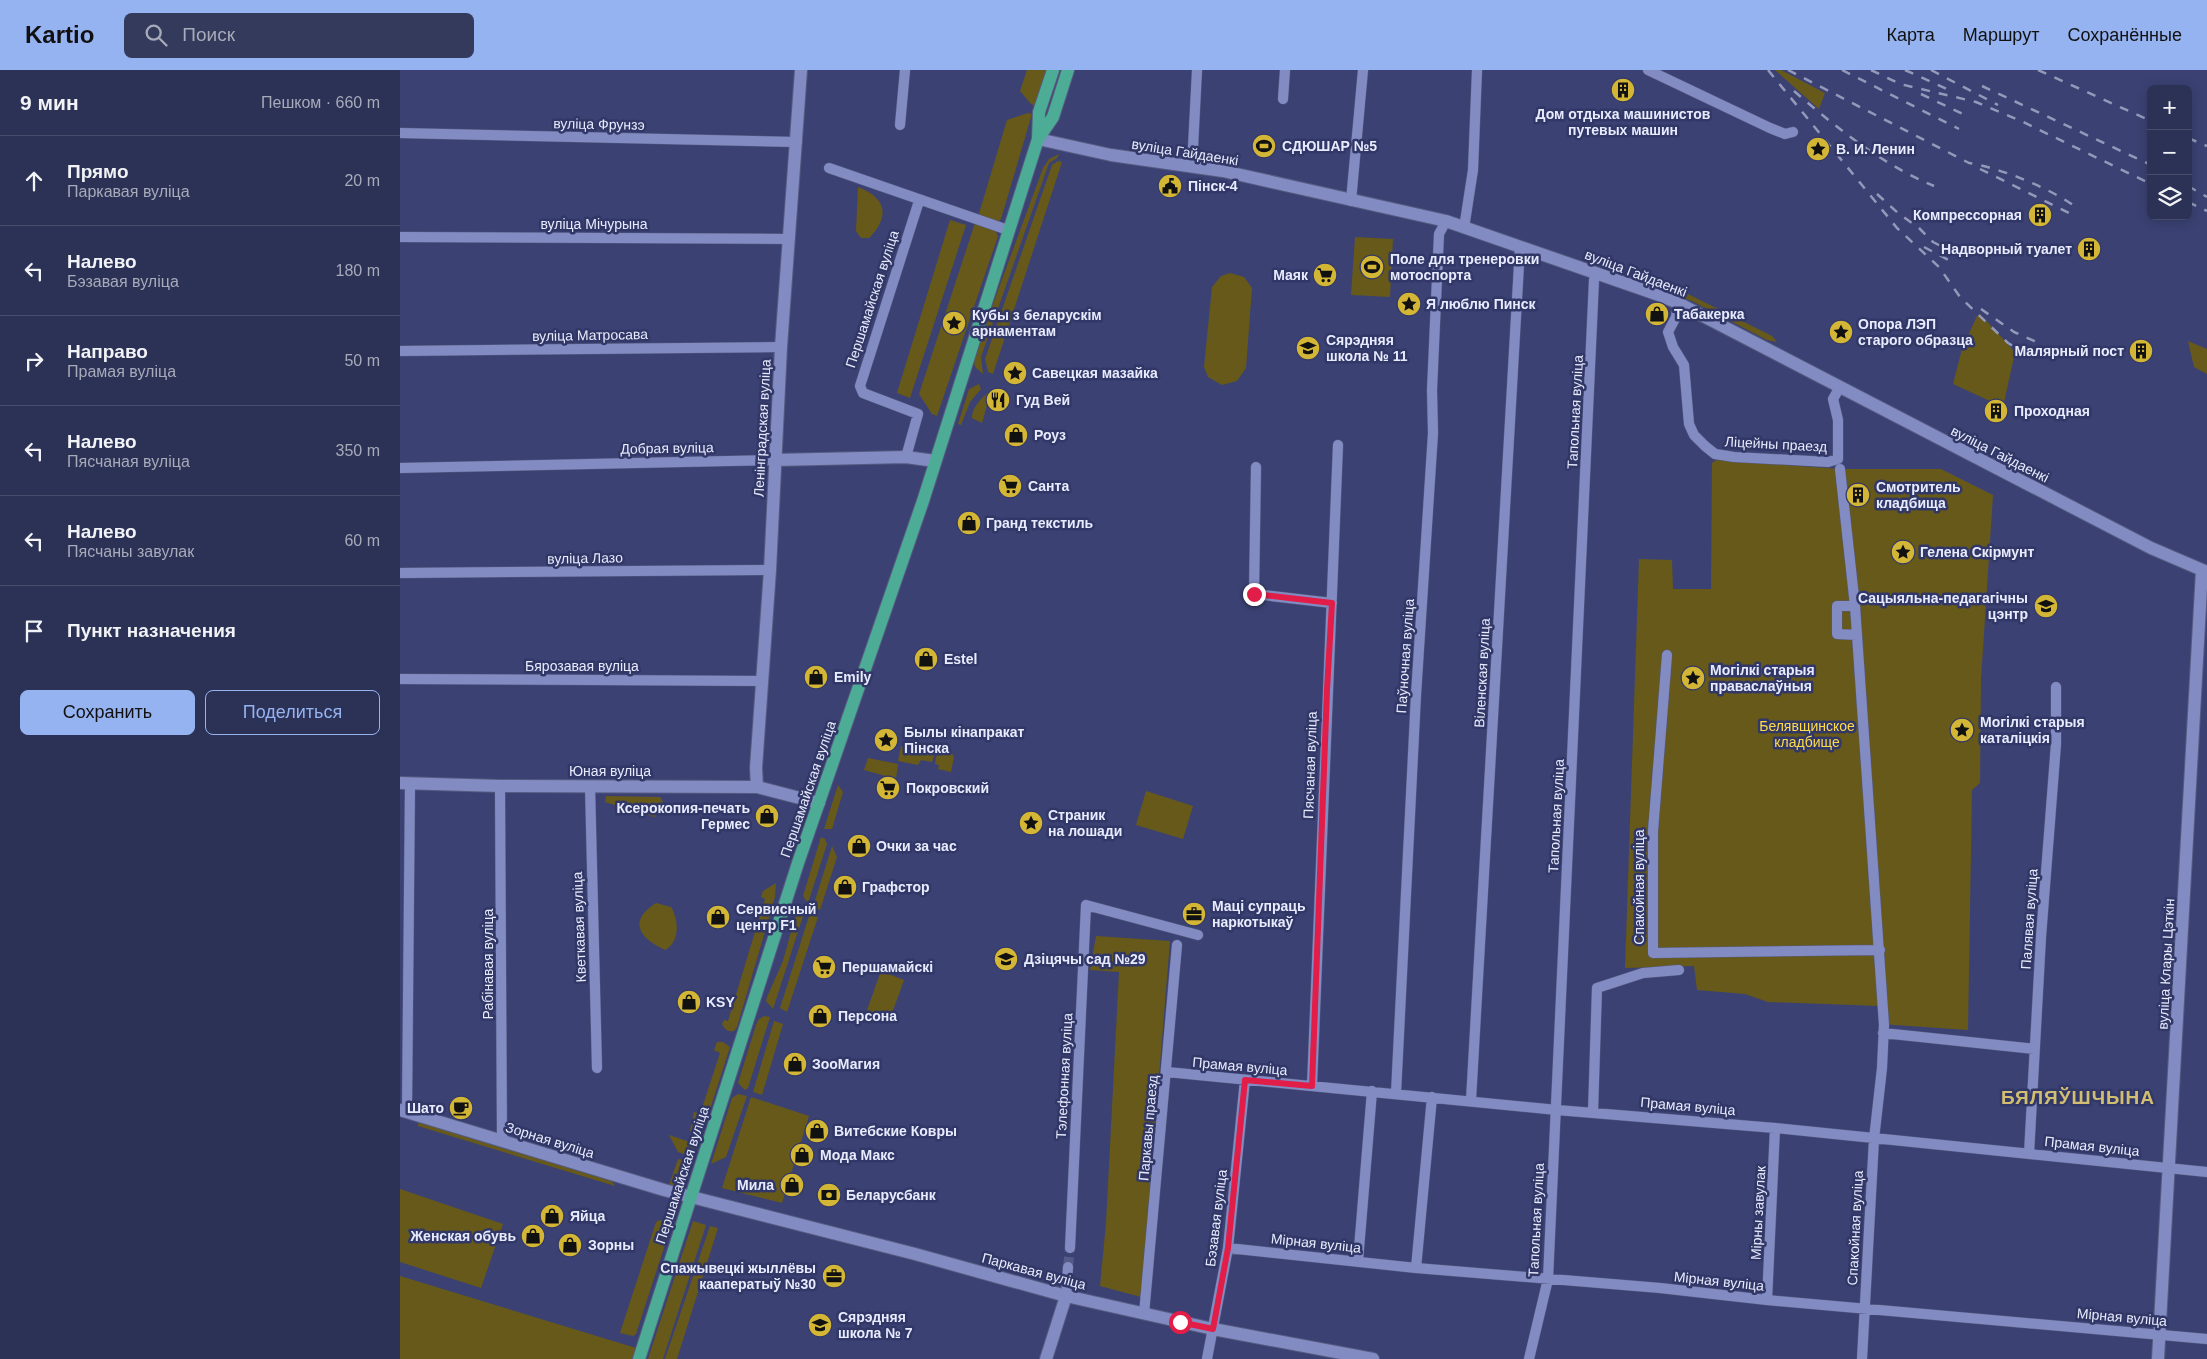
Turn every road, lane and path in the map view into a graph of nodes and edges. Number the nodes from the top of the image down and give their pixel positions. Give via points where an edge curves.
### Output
1 (801, 70) edge
2 (905, 70) edge
3 (1053, 70) edge
4 (1068, 70) edge
5 (1197, 70) edge
6 (1285, 70) edge
7 (1363, 70) edge
8 (1477, 70) edge
9 (1648, 70) edge
10 (1283, 99) dead end
11 (900, 125) dead end
12 (1793, 132) dead end
13 (400, 133) edge
14 (1038, 139) junction
15 (797, 142) junction
16 (1192, 167) junction
17 (829, 168) dead end
18 (920, 201) junction
19 (1351, 201) junction
20 (1446, 222) junction
21 (1464, 228) junction
22 (1008, 230) junction
23 (400, 237) edge
24 (789, 239) junction
25 (1520, 247) junction
26 (1597, 273) junction
27 (1678, 303) junction
28 (781, 347) junction
29 (400, 351) edge
30 (1840, 387) junction
31 (1338, 445) dead end
32 (906, 457) junction
33 (775, 460) junction
34 (935, 461) junction
35 (1256, 467) dead end
36 (400, 468) edge
37 (1840, 469) dead end
38 (770, 570) junction
39 (2205, 571) edge
40 (400, 573) edge
41 (1332, 603) junction
42 (1855, 606) junction
43 (1857, 634) junction
44 (1667, 655) dead end
45 (400, 679) edge
46 (763, 681) junction
47 (2056, 687) dead end
48 (405, 783) edge
49 (500, 786) junction
50 (590, 786) junction
51 (757, 787) junction
52 (819, 803) junction
53 (1198, 935) dead end
54 (1177, 945) dead end
55 (1880, 950) junction
56 (1679, 970) dead end
57 (1884, 1033) junction
58 (2035, 1050) junction
59 (597, 1068) dead end
60 (1167, 1072) junction
61 (1245, 1080) junction
62 (1312, 1086) junction
63 (1372, 1091) junction
64 (1396, 1093) junction
65 (1432, 1097) junction
66 (1471, 1100) junction
67 (1556, 1110) junction
68 (403, 1111) edge
69 (1593, 1112) junction
70 (1775, 1128) junction
71 (1874, 1139) junction
72 (502, 1141) junction
73 (2030, 1154) junction
74 (2170, 1169) junction
75 (2207, 1172) edge
76 (691, 1198) junction
77 (1070, 1248) tunnel mouth
78 (1228, 1248) junction
79 (1358, 1262) junction
80 (1068, 1267) tunnel mouth
81 (1416, 1268) junction
82 (1548, 1279) junction
83 (1066, 1296) junction
84 (1767, 1300) junction
85 (1865, 1307) junction
86 (1144, 1314) junction
87 (1213, 1329) junction
88 (2159, 1334) junction
89 (2207, 1339) edge
90 (639, 1359) edge
91 (1046, 1359) edge
92 (1207, 1359) edge
93 (1373, 1359) edge
94 (1529, 1359) edge
95 (1862, 1359) edge
96 (2158, 1359) edge

1 - 15 street, Ленінградская вуліца
2 - 11 street
3 - 14 main road, Першамайская вуліца via 1039,112
4 - 14 main road, Першамайская вуліца via 1053,117
5 - 16 street
6 - 10 street
7 - 19 street
8 - 21 street via 1473,170
9 - 12 street via 1770,128 1785,134
13 - 15 street, вуліца Фрунзэ
14 - 16 street, вуліца Гайдаенкі via 1111,155
14 - 22 main road, Першамайская вуліца
15 - 24 street, Ленінградская вуліца
16 - 19 street, вуліца Гайдаенкі via 1223,171
17 - 18 street
18 - 22 street
18 - 32 street, Першамайская вуліца via 860,386 863,393 918,414
19 - 20 street, вуліца Гайдаенкі
20 - 21 street, вуліца Гайдаенкі
20 - 64 street, Паўночная вуліца via 1439,234 1433,432
21 - 25 street, вуліца Гайдаенкі
22 - 34 main road, Першамайская вуліца
23 - 24 street, вуліца Мічурына
24 - 28 street, Ленінградская вуліца
25 - 26 street, вуліца Гайдаенкі
25 - 66 street, Віленская вуліца
26 - 27 street, вуліца Гайдаенкі
26 - 67 street, Тапольная вуліца via 1594,280
27 - 30 street, вуліца Гайдаенкі
27 - 30 street, Ліцейны праезд via 1676,317 1668,332 1684,365 1689,424 1694,435 1715,454 1828,462 1838,459 1838,420 1833,399
28 - 29 street, вуліца Матросава
28 - 33 street, Ленінградская вуліца
30 - 39 street, вуліца Гайдаенкі via 2151,548
31 - 41 street, Пясчаная вуліца
32 - 33 street, Добрая вуліца
32 - 34 street, Добрая вуліца
33 - 36 street, Добрая вуліца
33 - 38 street, Ленінградская вуліца
34 - 52 main road, Першамайская вуліца
35 - 41 street via 1254,594
37 - 42 street, Спакойная вуліца
38 - 40 street, вуліца Лазо
38 - 46 street, Ленінградская вуліца
39 - 74 street, вуліца Клары Цэткін
41 - 62 street, Пясчаная вуліца
42 - 43 street, Спакойная вуліца
42 - 43 street via 1837,606 1837,634
43 - 55 street, Спакойная вуліца
44 - 55 street, Спакойная вуліца via 1653,831 1653,953
45 - 46 street, Бярозавая вуліца
46 - 51 street, Ленінградская вуліца
47 - 58 street, Палявая вуліца via 2056,744
48 - 49 street, Юная вуліца
48 - 68 street
49 - 50 street, Юная вуліца
49 - 72 street, Рабінавая вуліца
50 - 51 street, Юная вуліца
50 - 59 street, Кветкавая вуліца
51 - 52 street, Юная вуліца
52 - 76 main road, Першамайская вуліца
53 - 77 street, Тэлефонная вуліца via 1086,905
54 - 60 street, Паркавы праезд
55 - 57 street, Спакойная вуліца
56 - 69 street via 1643,973 1597,988
57 - 58 street
57 - 71 street, Спакойная вуліца
58 - 73 street, Палявая вуліца
60 - 61 street, Прамая вуліца
60 - 86 street, Паркавы праезд
61 - 62 street, Прамая вуліца
61 - 78 street, Бэзавая вуліца
62 - 63 street, Прамая вуліца
63 - 64 street, Прамая вуліца
63 - 79 street
64 - 65 street, Прамая вуліца
65 - 66 street, Прамая вуліца
65 - 81 street
66 - 67 street, Прамая вуліца
67 - 69 street, Прамая вуліца
67 - 82 street, Тапольная вуліца
68 - 72 street, Зорная вуліца
69 - 70 street, Прамая вуліца
70 - 71 street, Прамая вуліца
70 - 84 street, Мірны завулак
71 - 73 street, Прамая вуліца
71 - 85 street, Спакойная вуліца
72 - 76 street, Зорная вуліца
73 - 74 street, Прамая вуліца
74 - 75 street, Прамая вуліца
74 - 88 street, вуліца Клары Цэткін
76 - 83 street, Паркавая вуліца
76 - 90 main road, Першамайская вуліца
78 - 79 street, Мірная вуліца
78 - 87 street, Бэзавая вуліца
79 - 81 street, Мірная вуліца
80 - 83 street
81 - 82 street, Мірная вуліца
82 - 84 street, Мірная вуліца
82 - 94 street, Тапольная вуліца
83 - 86 street, Паркавая вуліца
83 - 91 street
84 - 85 street, Мірная вуліца
85 - 88 street, Мірная вуліца
85 - 95 street, Спакойная вуліца
86 - 87 street, Паркавая вуліца
87 - 92 street, Бэзавая вуліца
87 - 93 street, Паркавая вуліца
88 - 89 street, Мірная вуліца
88 - 96 street, вуліца Клары Цэткін

